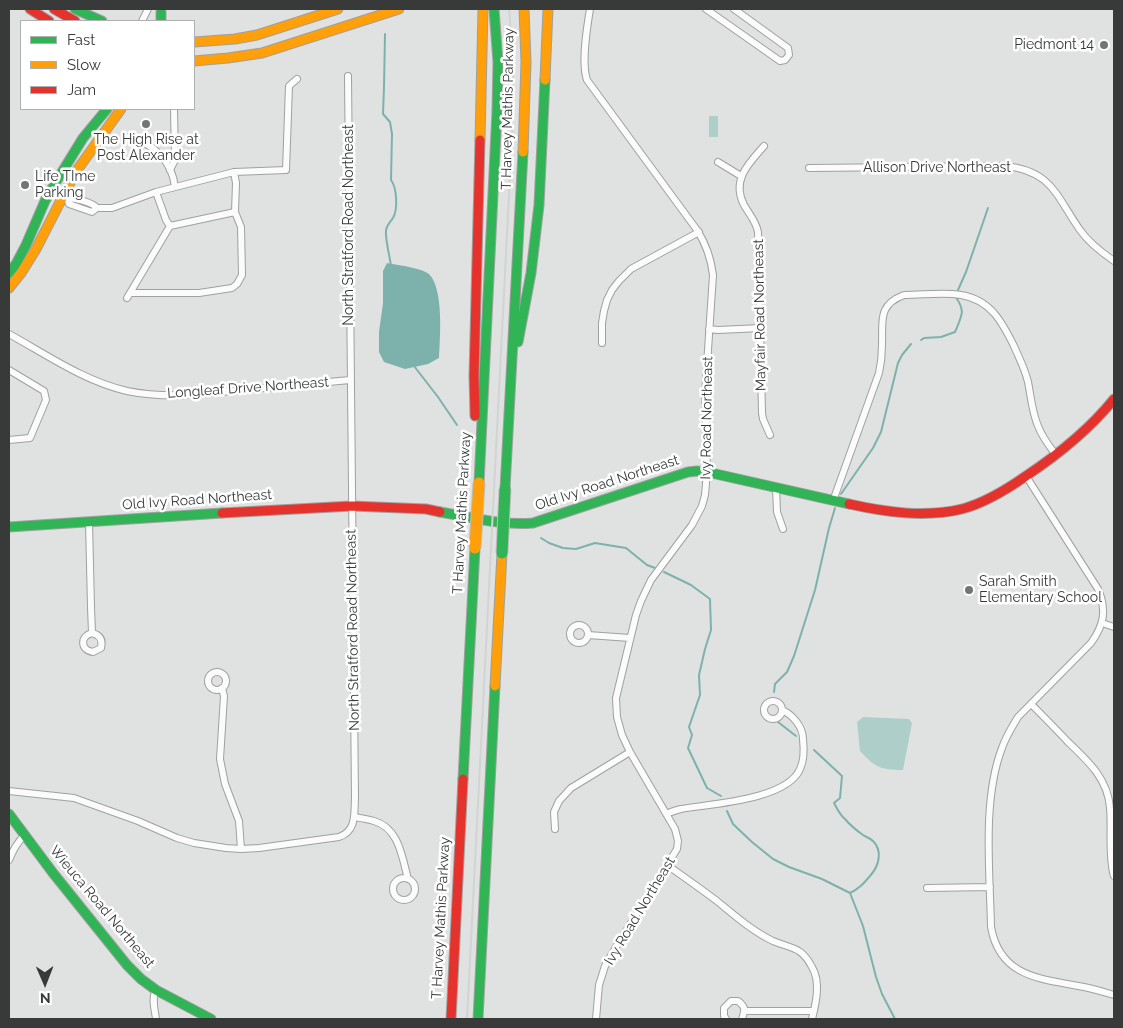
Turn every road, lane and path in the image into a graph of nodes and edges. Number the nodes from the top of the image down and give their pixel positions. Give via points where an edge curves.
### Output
1 (30, 9) edge
2 (54, 9) edge
3 (75, 9) edge
4 (338, 9) edge
5 (399, 9) edge
6 (483, 9) edge
7 (524, 9) edge
8 (590, 9) edge
9 (706, 9) edge
10 (734, 9) edge
11 (547, 13) edge
12 (48, 20) edge
13 (73, 20) edge
14 (100, 20) edge
15 (195, 42) edge
16 (195, 61) edge
17 (348, 76) dead end
18 (297, 79) dead end
19 (106, 110) edge
20 (120, 110) edge
21 (174, 110) edge
22 (129, 136) dead end
23 (764, 146) dead end
24 (718, 162) dead end
25 (809, 168) dead end
26 (170, 170) junction
27 (234, 172) junction
28 (741, 176) junction
29 (175, 187) junction
30 (51, 190) junction
31 (156, 192) junction
32 (65, 198) junction
33 (235, 212) junction
34 (170, 226) junction
35 (698, 232) junction
36 (1114, 261) edge
37 (9, 273) edge
38 (9, 288) edge
39 (761, 328) junction
40 (708, 329) junction
41 (9, 334) edge
42 (602, 343) dead end
43 (512, 368) junction
44 (9, 370) edge
45 (350, 380) junction
46 (1114, 399) edge
47 (770, 435) dead end
48 (9, 440) edge
49 (1056, 455) junction
50 (707, 472) junction
51 (1026, 476) junction
52 (478, 482) junction
53 (776, 488) junction
54 (833, 501) junction
55 (352, 506) junction
56 (89, 522) junction
57 (9, 527) edge
58 (783, 529) dead end
59 (1102, 623) junction
60 (1114, 627) edge
61 (92, 633) dead end
62 (588, 635) dead end
63 (630, 638) junction
64 (222, 688) dead end
65 (1031, 704) junction
66 (782, 710) dead end
67 (630, 752) junction
68 (9, 791) edge
69 (9, 814) edge
70 (666, 814) junction
71 (354, 817) junction
72 (555, 829) dead end
73 (25, 835) junction
74 (241, 849) junction
75 (9, 860) edge
76 (667, 865) junction
77 (1114, 876) edge
78 (408, 879) dead end
79 (990, 887) junction
80 (927, 888) dead end
81 (156, 990) junction
82 (1114, 995) edge
83 (745, 1011) junction
84 (814, 1011) junction
85 (156, 1019) edge
86 (211, 1019) edge
87 (451, 1019) edge
88 (478, 1019) edge
89 (596, 1019) edge
90 (726, 1019) edge
91 (742, 1019) edge
92 (812, 1019) edge

1 - 12 main road
2 - 13 main road
3 - 14 main road
4 - 15 main road via 257,35
5 - 16 main road via 262,53
6 - 52 main road via 474,376
6 - 52 main road, T Harvey Mathis Parkway via 498,62
7 - 43 main road, T Harvey Mathis Parkway via 526,96
8 - 35 street, Ivy Road Northeast via 584,62 587,80
9 - 10 street via 780,62 785,60 789,55 788,48
11 - 43 main road via 540,205 527,301
17 - 45 street, North Stratford Road Northeast
18 - 27 street via 289,86 286,170
19 - 30 main road
20 - 32 main road via 75,172
21 - 26 street via 175,160
22 - 26 street via 149,144 166,161
23 - 28 street
24 - 28 street
25 - 36 street, Allison Drive Northeast via 1004,166 1025,169 1052,187 1087,239
26 - 29 street
27 - 29 street
27 - 33 street
28 - 39 street, Mayfair Road Northeast via 741,198 755,220 758,232
29 - 31 street
30 - 32 street
30 - 37 main road via 26,245
31 - 32 street via 92,212 69,204
31 - 34 street
32 - 38 main road via 36,250
33 - 34 street
33 - 34 street via 241,227 242,275 238,284 232,288 198,293 129,296
35 - 40 street, Ivy Road Northeast via 710,257 713,275
35 - 42 street via 631,269 618,281 606,306
39 - 40 street
39 - 47 street, Mayfair Road Northeast via 762,413
40 - 50 street, Ivy Road Northeast via 704,396
41 - 45 street, Longleaf Drive Northeast via 84,376 142,393 189,396
43 - 88 main road, T Harvey Mathis Parkway, bridge
44 - 48 street via 44,391 46,400 30,438
45 - 55 street, North Stratford Road Northeast
46 - 49 main road, Old Ivy Road Northeast via 1093,424
49 - 51 main road, Old Ivy Road Northeast
49 - 54 street via 1045,440 1032,410 1023,365 995,313 962,295 904,295 891,302 883,314 879,373
50 - 53 main road, Old Ivy Road Northeast
50 - 55 main road, Old Ivy Road Northeast via 688,472 533,523 499,522 426,509
50 - 63 street, Ivy Road Northeast via 705,495 697,516 651,580
51 - 54 main road, Old Ivy Road Northeast via 981,502 942,512 889,511
51 - 59 street via 1098,589 1103,605
52 - 87 main road, T Harvey Mathis Parkway, bridge
53 - 54 main road, Old Ivy Road Northeast
53 - 58 street via 777,512
55 - 56 main road, Old Ivy Road Northeast
55 - 71 street, North Stratford Road Northeast
56 - 57 main road, Old Ivy Road Northeast
56 - 61 street
59 - 60 street
59 - 65 street via 1091,643
62 - 63 street
63 - 67 street, Ivy Road Northeast via 616,706 619,725
64 - 74 street via 221,768 239,821
65 - 77 street via 1092,765 1102,780 1110,806
65 - 79 street via 1009,731 996,768 989,818
66 - 70 street via 800,726 804,750 801,769 786,785 773,792
67 - 70 street, Ivy Road Northeast
67 - 72 street via 572,788 554,812
68 - 74 street via 74,798 177,838
69 - 73 main road, Wieuca Road Northeast
70 - 76 street, Ivy Road Northeast via 678,841
71 - 74 street via 352,828 339,837
71 - 78 street via 376,821 388,829 398,843
73 - 75 street
73 - 81 main road, Wieuca Road Northeast via 127,965
76 - 84 street via 755,931 803,953 816,977
76 - 89 street, Ivy Road Northeast via 606,966 599,985
79 - 80 street
79 - 82 street via 992,936 1008,963 1028,975
81 - 85 street
81 - 86 main road, Wieuca Road Northeast
83 - 84 street
83 - 90 street via 744,1005 731,1001 724,1008
83 - 91 street
84 - 92 street

